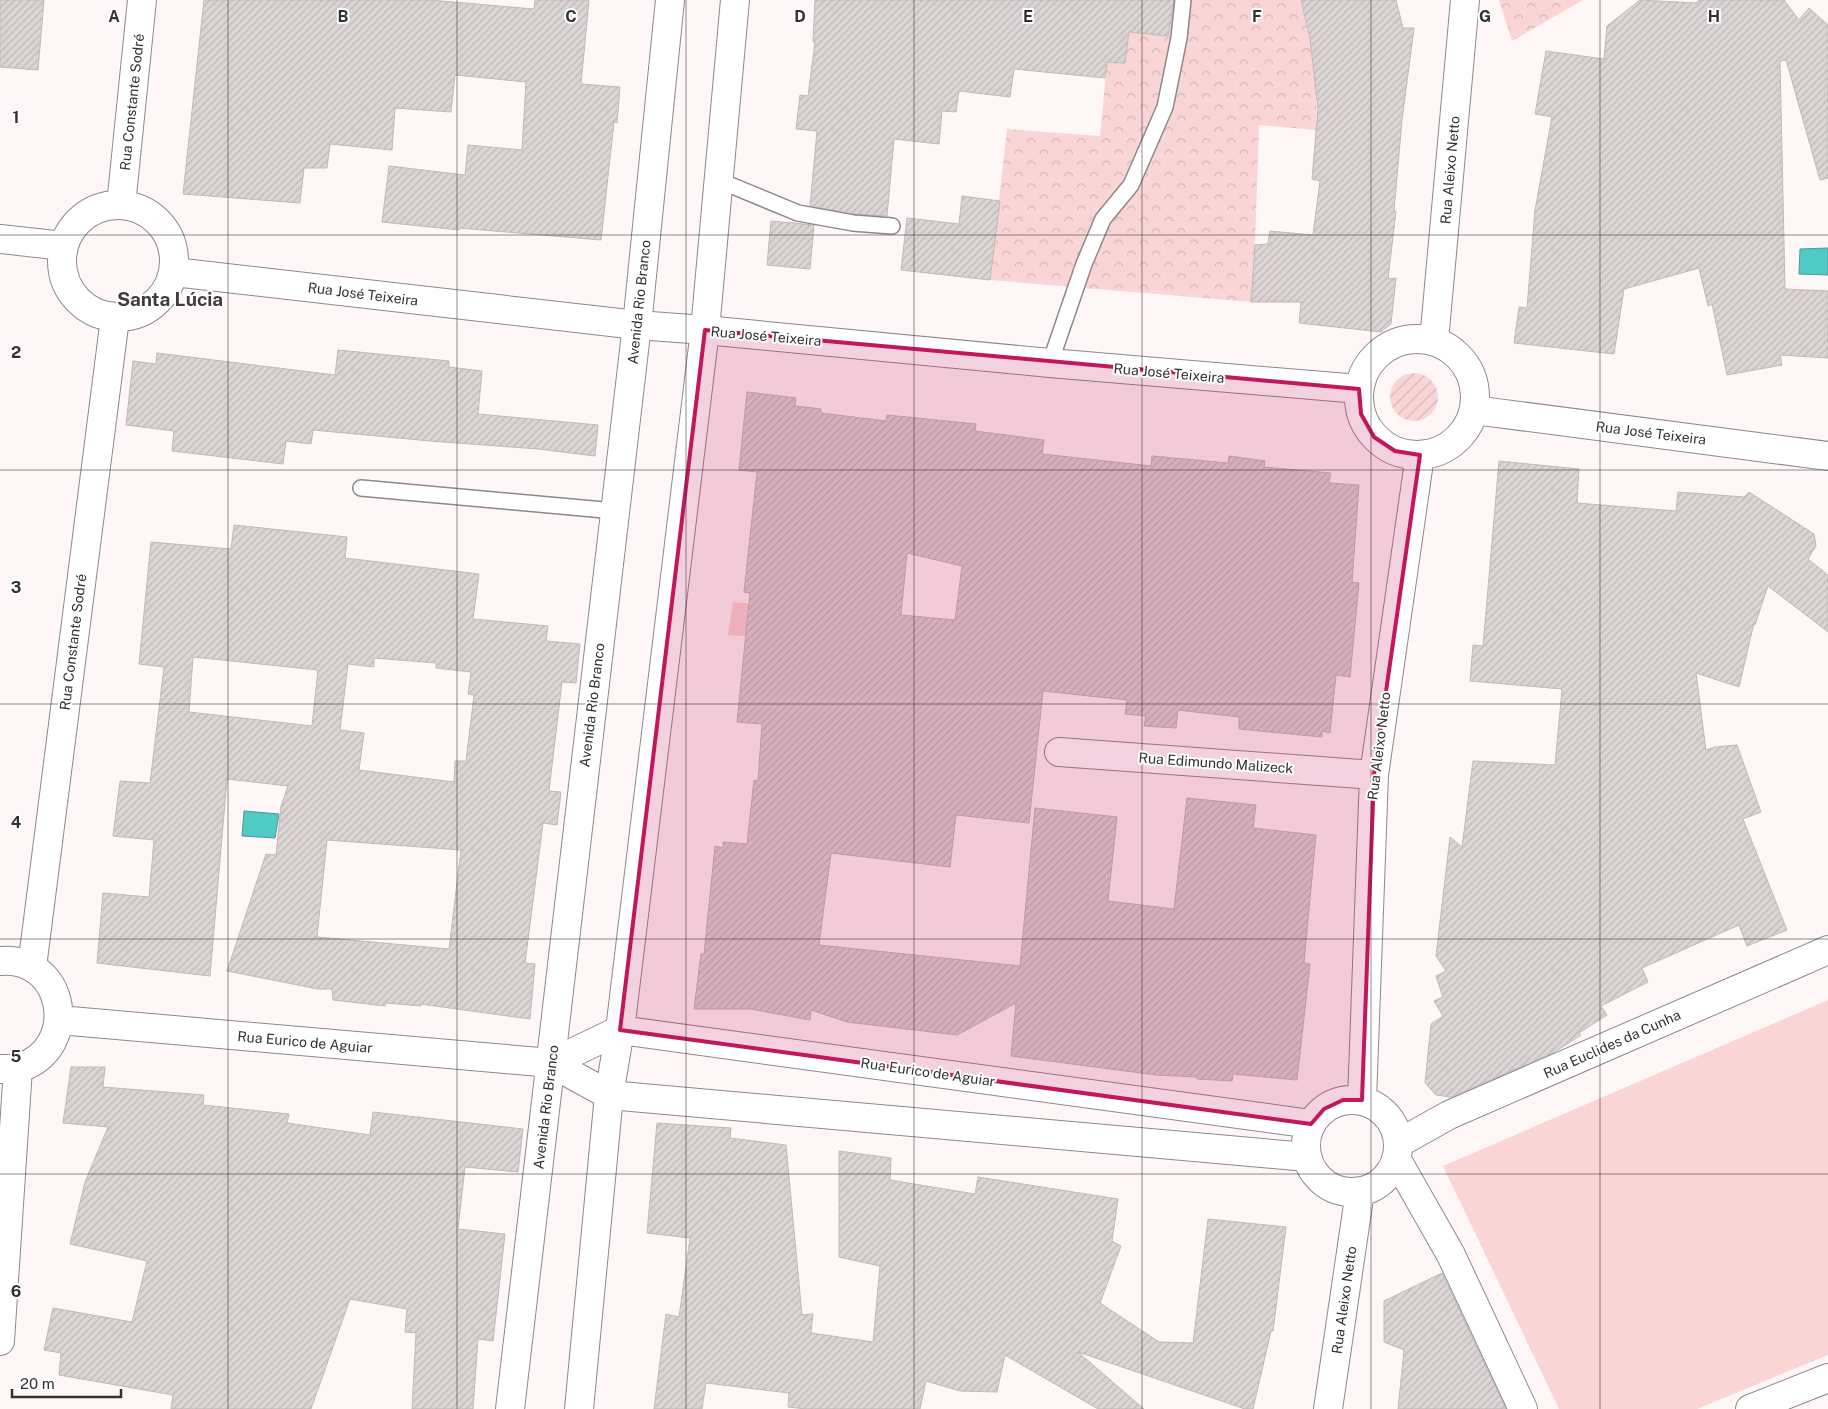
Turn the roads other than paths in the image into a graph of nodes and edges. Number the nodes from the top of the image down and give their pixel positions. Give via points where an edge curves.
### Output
1 (142, 0) edge
2 (670, 0) edge
3 (735, 0) edge
4 (1184, 0) edge
5 (1465, 0) edge
6 (718, 180) junction
7 (121, 205) junction
8 (892, 226) dead end
9 (0, 239) edge
10 (64, 246) junction
11 (174, 272) junction
12 (115, 318) junction
13 (637, 325) junction
14 (704, 330) junction
15 (1434, 341) junction
16 (1050, 363) junction
17 (1359, 389) junction
18 (1474, 410) junction
19 (1420, 455) junction
20 (1828, 456) edge
21 (361, 488) dead end
22 (615, 511) junction
23 (1059, 752) dead end
24 (1374, 774) junction
25 (1828, 950) edge
26 (0, 961) edge
27 (32, 967) junction
28 (59, 1020) junction
29 (620, 1030) junction
30 (551, 1063) junction
31 (9, 1069) edge
32 (609, 1095) junction
33 (1362, 1100) junction
34 (1311, 1124) junction
35 (1398, 1152) junction
36 (1307, 1157) junction
37 (1360, 1191) junction
38 (0, 1341) edge
39 (1828, 1378) edge
40 (510, 1409) edge
41 (579, 1409) edge
42 (1328, 1409) edge
43 (1523, 1409) edge
44 (1750, 1409) edge

1 - 7 street, Rua Constante Sodré
2 - 13 street, Avenida Rio Branco
3 - 6 street
4 - 16 lane via 1165,107 1131,185 1103,219
5 - 15 street, Rua Aleixo Netto
6 - 8 lane via 798,213
6 - 14 street
7 - 10 street via 97,209 76,224
7 - 11 street via 144,211 163,226 174,248
9 - 10 street
10 - 12 street via 62,271 72,294 90,311
11 - 12 street via 166,291 153,306 135,315
11 - 13 street, Rua José Teixeira
12 - 27 street, Rua Constante Sodré
13 - 14 street, Rua José Teixeira
13 - 22 street, Avenida Rio Branco
14 - 16 street, Rua José Teixeira
14 - 29 street
15 - 17 street via 1401,341 1372,359
15 - 18 street via 1453,351 1468,367 1475,388
16 - 17 street, Rua José Teixeira
17 - 19 street via 1361,414 1374,437 1395,451
18 - 19 street via 1467,427 1455,441 1438,451
18 - 20 street, Rua José Teixeira
19 - 24 street, Rua Aleixo Netto
21 - 22 lane
22 - 30 street, Avenida Rio Branco
23 - 24 street, Rua Edimundo Malizeck
24 - 33 street, Rua Aleixo Netto
25 - 35 street, Rua Euclides da Cunha via 1449,1116
26 - 27 street via 10,960
27 - 28 street via 54,990
28 - 30 street, Rua Eurico de Aguiar
28 - 31 street via 55,1037 46,1051 33,1062
29 - 30 street
29 - 32 street
29 - 34 street, Rua Eurico de Aguiar
30 - 32 street, Rua Eurico de Aguiar
30 - 40 street, Avenida Rio Branco
31 - 38 street
32 - 36 street, Rua Eurico de Aguiar
32 - 41 street
33 - 34 street via 1343,1100 1324,1108
33 - 35 street via 1388,1115 1396,1128
34 - 36 street via 1306,1140
35 - 37 street via 1389,1175 1376,1186
35 - 43 street via 1451,1255
36 - 37 street via 1314,1172 1326,1185 1342,1191
37 - 42 street, Rua Aleixo Netto
39 - 44 street

